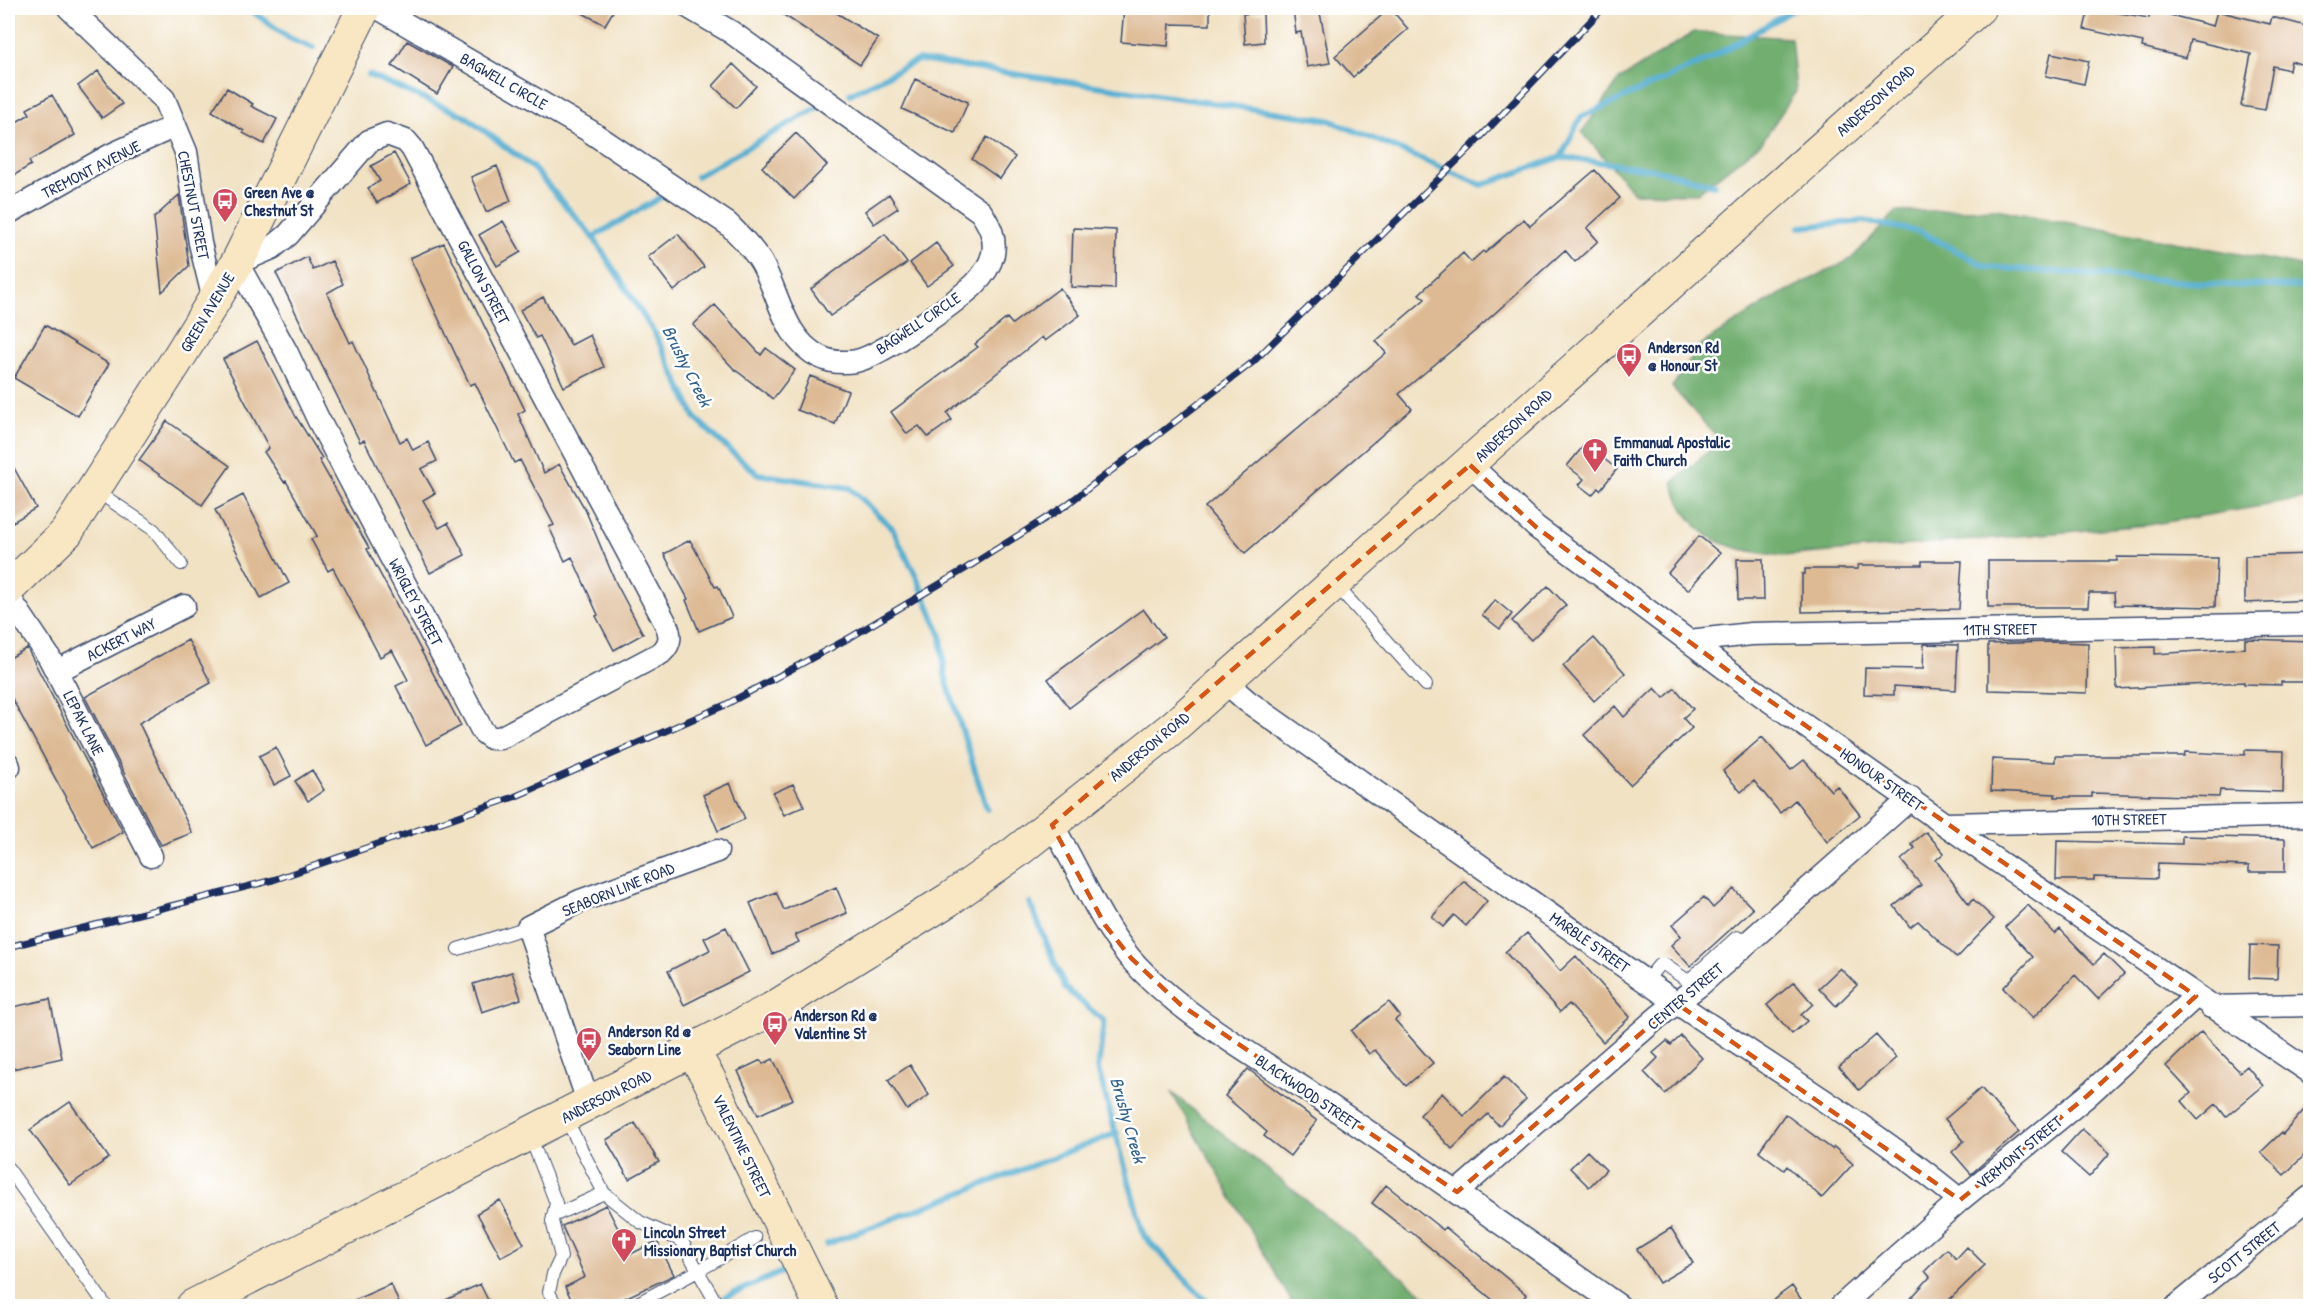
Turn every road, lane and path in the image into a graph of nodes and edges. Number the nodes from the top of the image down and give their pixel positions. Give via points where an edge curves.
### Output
1 (69, 8) edge
2 (364, 8) edge
3 (378, 8) edge
4 (690, 8) edge
5 (1979, 8) edge
6 (175, 126) junction
7 (8, 213) edge
8 (237, 262) junction
9 (214, 300) junction
10 (1470, 465) junction
11 (94, 489) junction
12 (182, 564) dead end
13 (1334, 584) junction
14 (8, 589) edge
15 (8, 596) edge
16 (184, 606) dead end
17 (665, 622) joint
18 (2310, 624) edge
19 (1689, 641) junction
20 (57, 671) junction
21 (1223, 681) junction
22 (1426, 685) dead end
23 (1911, 798) junction
24 (2310, 815) edge
25 (1948, 824) junction
26 (1052, 825) junction
27 (717, 851) dead end
28 (151, 856) dead end
29 (528, 927) junction
30 (458, 949) dead end
31 (1646, 981) junction
32 (1692, 984) junction
33 (2204, 1001) junction
34 (1676, 1003) junction
35 (2310, 1005) edge
36 (693, 1052) junction
37 (2310, 1072) edge
38 (577, 1111) junction
39 (529, 1135) junction
40 (8, 1168) edge
41 (1457, 1191) junction
42 (604, 1193) junction
43 (2310, 1197) edge
44 (1960, 1200) junction
45 (553, 1216) junction
46 (755, 1238) dead end
47 (698, 1271) junction
48 (106, 1306) edge
49 (193, 1306) edge
50 (556, 1306) edge
51 (632, 1306) edge
52 (718, 1306) edge
53 (821, 1306) edge
54 (1619, 1306) edge
55 (1841, 1306) edge
56 (2177, 1306) edge

1 - 6 street, CHESTNUT STREET via 157,90
2 - 8 main road, GREEN AVENUE
3 - 4 street, BAGWELL CIRCLE via 588,130 728,224 761,263 795,334 819,356 835,362 855,361 883,350 973,285 986,271 993,255 991,228 981,212 731,32
5 - 10 main road, ANDERSON ROAD
6 - 7 street, TREMONT AVENUE via 111,155
6 - 9 street, CHESTNUT STREET via 186,152 200,243
8 - 9 main road, GREEN AVENUE
8 - 17 street, WRIGLEY STREET via 483,732 500,738 661,653 671,638
8 - 17 street, GALLON STREET via 272,248 288,236 369,141 387,134 406,141
9 - 11 main road, GREEN AVENUE
10 - 13 main road, ANDERSON ROAD
10 - 19 street, HONOUR STREET via 1536,527
11 - 12 lane via 154,530
11 - 14 main road, GREEN AVENUE via 66,533
13 - 21 main road, ANDERSON ROAD
13 - 22 lane
15 - 20 street, LEPAK LANE
16 - 20 street, ACKERT WAY
18 - 19 street, 11TH STREET via 1751,634
19 - 23 street, HONOUR STREET
20 - 28 street, LEPAK LANE
21 - 26 main road, ANDERSON ROAD via 1172,728
21 - 31 street, MARBLE STREET
23 - 25 street, HONOUR STREET
23 - 32 street, CENTER STREET via 1782,912
24 - 25 street, 10TH STREET
25 - 33 street, HONOUR STREET
26 - 36 main road, ANDERSON ROAD via 948,900 818,982
26 - 41 street, BLACKWOOD STREET via 1105,925 1157,986
27 - 29 street, SEABORN LINE ROAD via 580,901
29 - 30 lane
29 - 38 street
31 - 32 lane via 1659,964
31 - 34 street, MARBLE STREET
32 - 34 street, CENTER STREET
33 - 35 street
33 - 37 street, HONOUR STREET
33 - 44 street, VERMONT STREET
34 - 41 street, CENTER STREET
34 - 44 street, MARBLE STREET via 1875,1137
36 - 38 main road, ANDERSON ROAD
36 - 53 main road, VALENTINE STREET
38 - 39 main road, ANDERSON ROAD
38 - 42 lane
39 - 45 lane via 556,1203
39 - 49 main road, ANDERSON ROAD
40 - 48 lane
41 - 54 street, BLACKWOOD STREET
42 - 45 lane
42 - 47 lane via 640,1222 682,1241
43 - 56 street, SCOTT STREET
44 - 55 street, VERMONT STREET
45 - 50 lane via 561,1257 549,1292
46 - 47 lane
47 - 51 lane
47 - 52 lane

